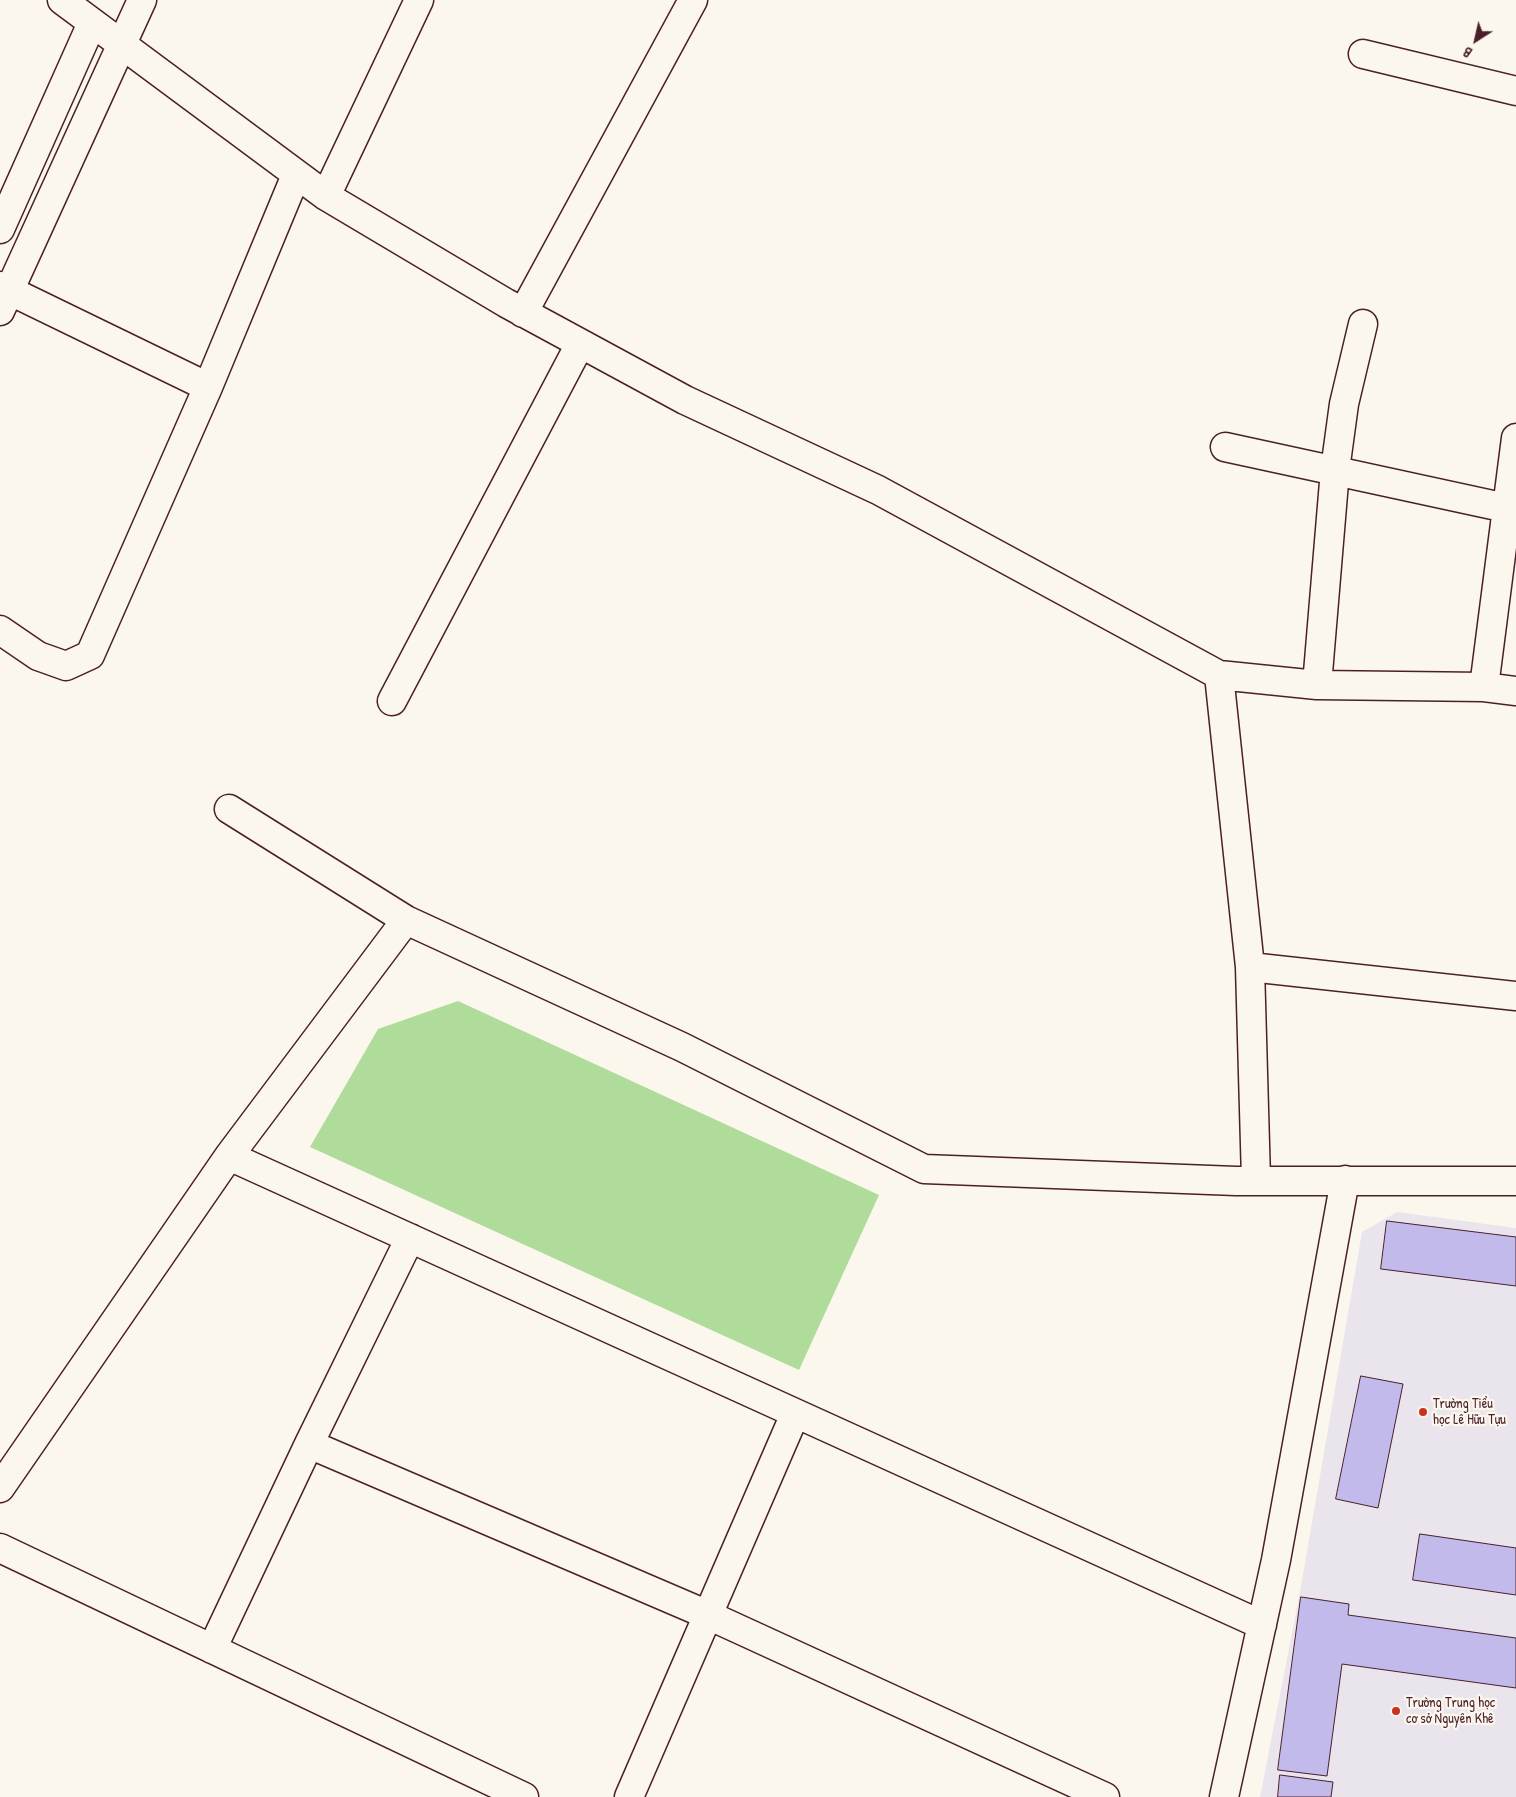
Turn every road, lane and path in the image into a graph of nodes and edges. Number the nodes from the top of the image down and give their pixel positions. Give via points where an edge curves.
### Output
1 (62, 0) edge
2 (142, 0) edge
3 (419, 0) edge
4 (693, 0) edge
5 (92, 23) junction
6 (122, 45) junction
7 (1362, 54) dead end
8 (1516, 91) edge
9 (296, 175) junction
10 (326, 196) junction
11 (0, 229) edge
12 (3, 296) edge
13 (522, 313) junction
14 (1363, 324) dead end
15 (580, 344) junction
16 (208, 387) junction
17 (1516, 438) edge
18 (1225, 446) dead end
19 (1335, 470) junction
20 (1511, 509) edge
21 (0, 630) edge
22 (1218, 675) junction
23 (1317, 685) junction
24 (1484, 688) junction
25 (1516, 691) edge
26 (392, 701) dead end
27 (229, 809) dead end
28 (406, 920) junction
29 (1250, 967) junction
30 (1516, 996) edge
31 (229, 1156) junction
32 (1256, 1180) junction
33 (1345, 1180) junction
34 (1516, 1181) edge
35 (410, 1238) junction
36 (796, 1414) junction
37 (309, 1444) junction
38 (0, 1488) edge
39 (0, 1548) edge
40 (708, 1615) junction
41 (1262, 1625) junction
42 (212, 1649) junction
43 (524, 1797) edge
44 (629, 1797) edge
45 (1104, 1797) edge
46 (1224, 1797) edge

1 - 5 street
2 - 6 street
3 - 10 street
4 - 13 street
5 - 6 street
5 - 11 street
6 - 9 street
6 - 12 street
7 - 8 street
9 - 10 street
9 - 16 street
10 - 13 street
12 - 16 street
13 - 15 street
14 - 19 street via 1344,404
15 - 22 street via 685,400 878,490
15 - 26 street
16 - 21 street via 90,655 66,666 38,656
17 - 20 street
18 - 19 street
19 - 20 street
19 - 23 street
20 - 24 street
22 - 23 street
22 - 29 street
23 - 24 street
24 - 25 street
27 - 28 street
28 - 31 street
28 - 32 street via 682,1048 924,1169
29 - 30 street
29 - 32 street
31 - 35 street
31 - 38 street
32 - 33 street
33 - 34 street
33 - 41 street
35 - 36 street
35 - 37 street
36 - 40 street
36 - 41 street
37 - 40 street
37 - 42 street
39 - 42 street
40 - 44 street
40 - 45 street
41 - 46 street
42 - 43 street

